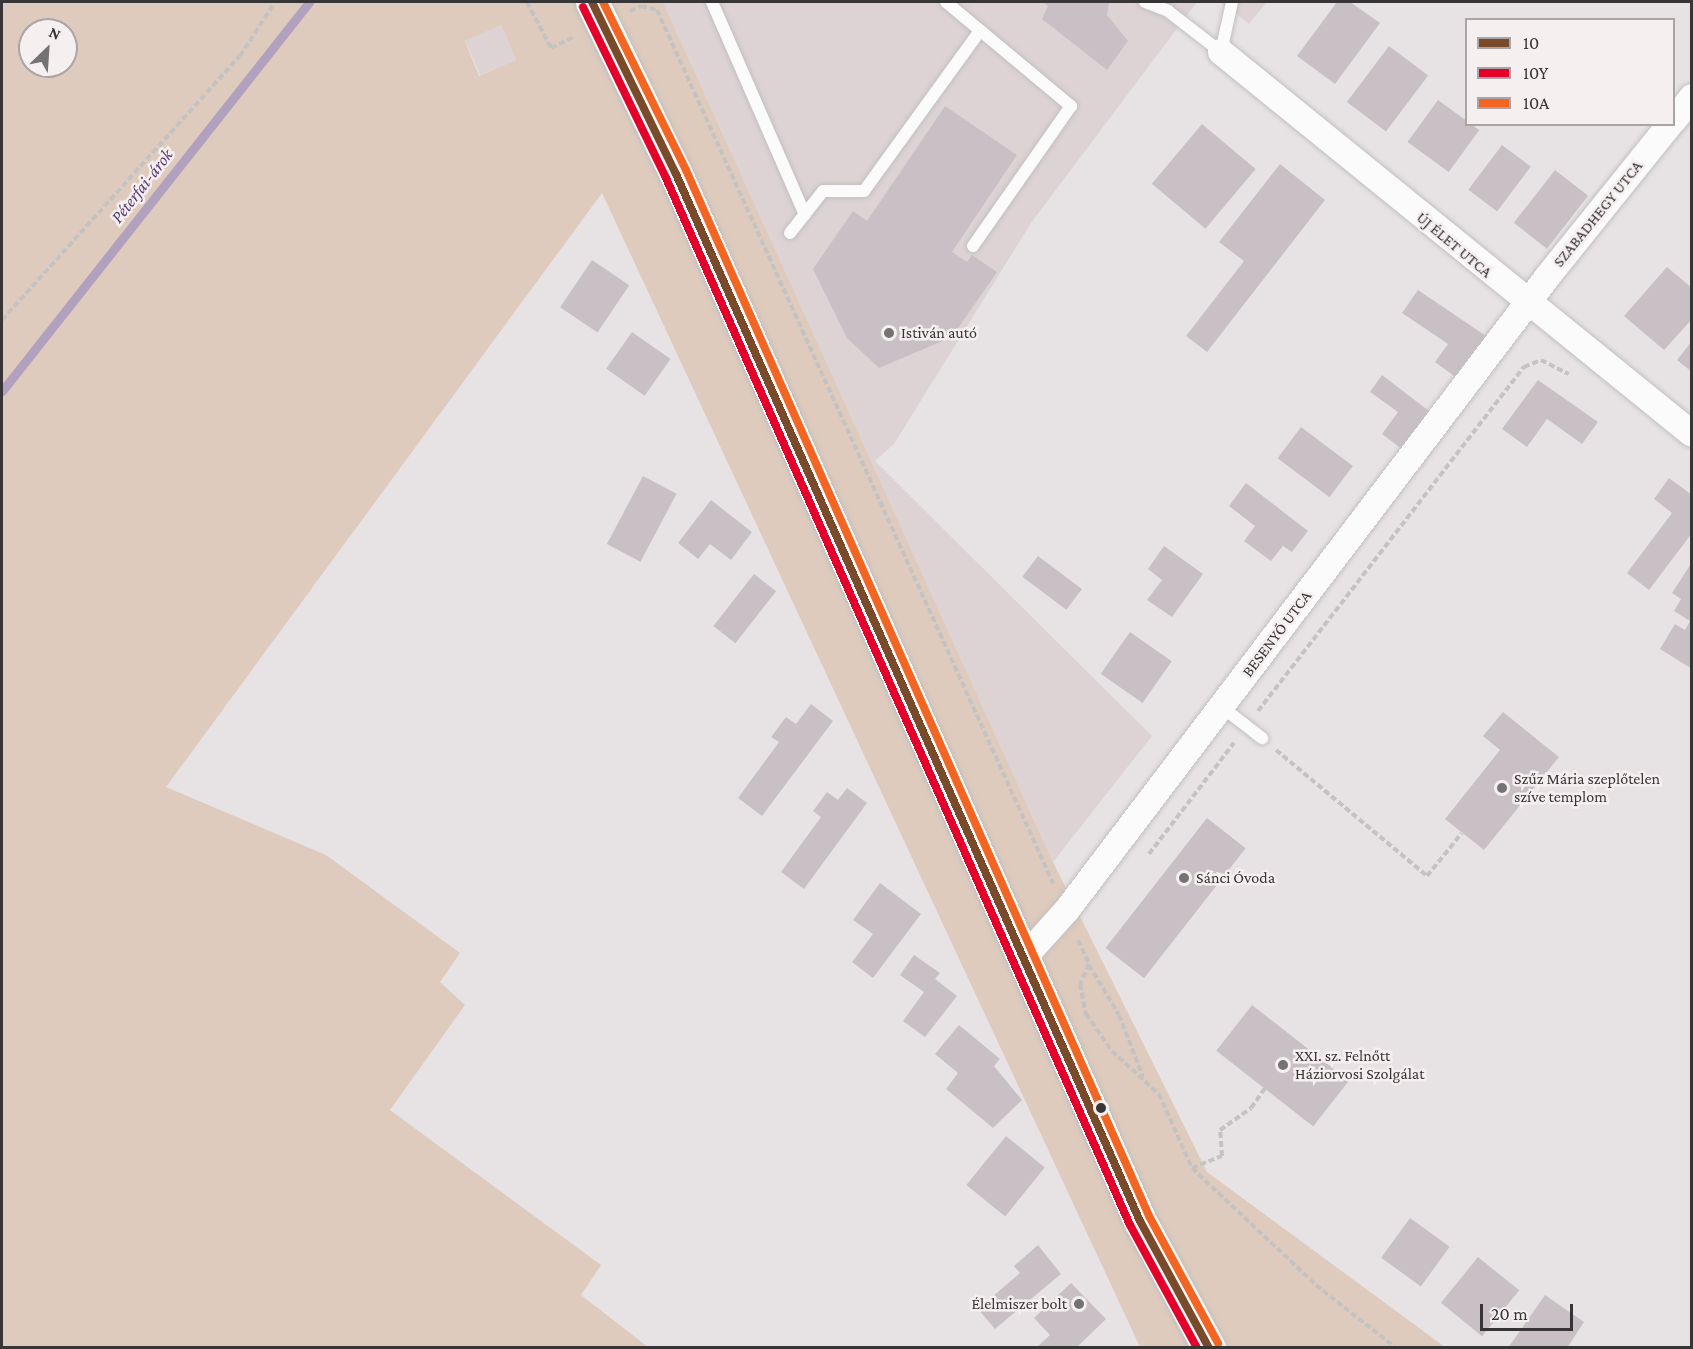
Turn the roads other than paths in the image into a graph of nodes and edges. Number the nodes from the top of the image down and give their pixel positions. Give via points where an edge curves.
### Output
1 (712, 2) edge
2 (946, 2) edge
3 (1145, 2) edge
4 (1232, 2) edge
5 (598, 13) edge
6 (980, 31) junction
7 (1221, 52) junction
8 (1692, 98) edge
9 (1675, 119) edge
10 (1668, 126) edge
11 (805, 215) junction
12 (790, 233) dead end
13 (973, 246) dead end
14 (1527, 304) junction
15 (1692, 434) edge
16 (1222, 707) junction
17 (1262, 738) road end
18 (1022, 960) junction
19 (1209, 1347) edge

1 - 11 lane
2 - 6 lane
3 - 7 lane via 1168,11
4 - 7 lane
5 - 18 main road via 676,174
6 - 11 lane via 864,191 823,191
6 - 13 lane via 1071,106
7 - 14 street, ÚJ ÉLET UTCA
8 - 9 street
10 - 14 street, SZABADHEGY UTCA
11 - 12 lane
14 - 15 street, ÚJ ÉLET UTCA
14 - 16 street, BESENYŐ UTCA
16 - 17 lane
16 - 18 street, BESENYŐ UTCA via 1067,910
18 - 19 main road via 1140,1221

